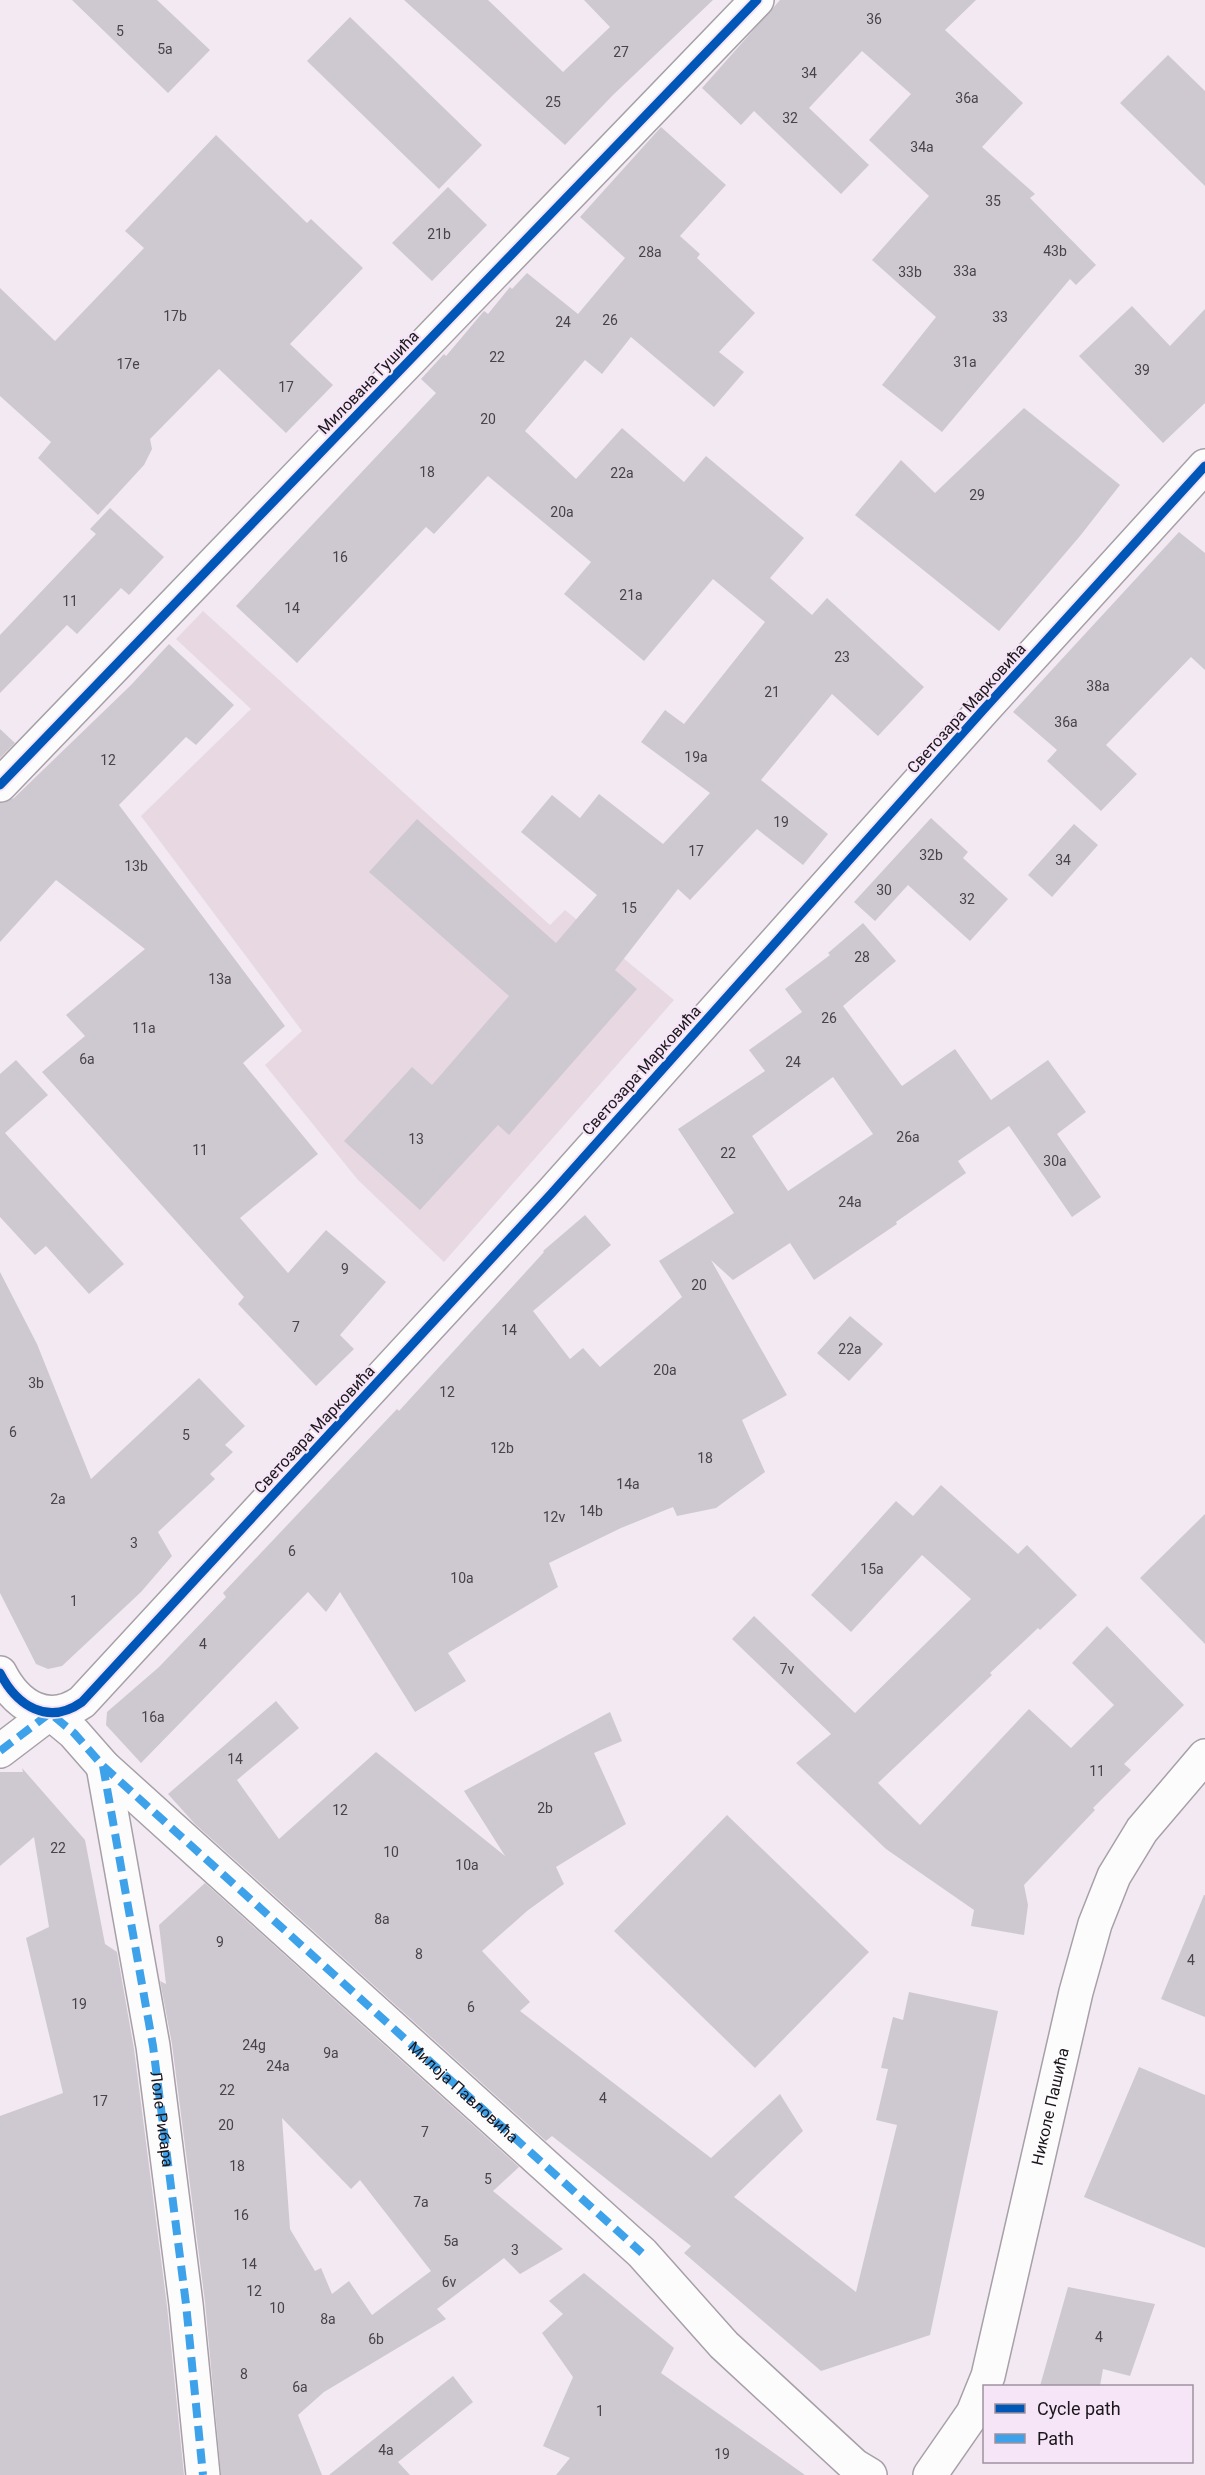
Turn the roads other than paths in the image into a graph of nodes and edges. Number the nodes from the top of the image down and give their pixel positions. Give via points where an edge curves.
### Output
1 (757, 0) edge
2 (1205, 466) edge
3 (0, 785) edge
4 (0, 1673) edge
5 (50, 1713) junction
6 (0, 1750) edge
7 (1205, 1756) edge
8 (103, 1766) junction
9 (984, 2385) edge
10 (983, 2388) edge
11 (203, 2475) edge
12 (870, 2475) edge
13 (930, 2475) edge

1 - 3 street, Милована Гушића
2 - 5 street, Светозара Марковића via 551,1194 94,1688 76,1706
4 - 5 street, Милоја Павловића via 31,1709
5 - 6 street, Светозара Марковића
5 - 8 street, Милоја Павловића
7 - 9 street, Николе Пашића via 1142,1830 1114,1876 1095,1924
8 - 11 street, Лоле Рибара via 153,2046
8 - 12 street, Милоја Павловића via 642,2253 724,2345 855,2466
10 - 13 street, Николе Пашића via 973,2413

